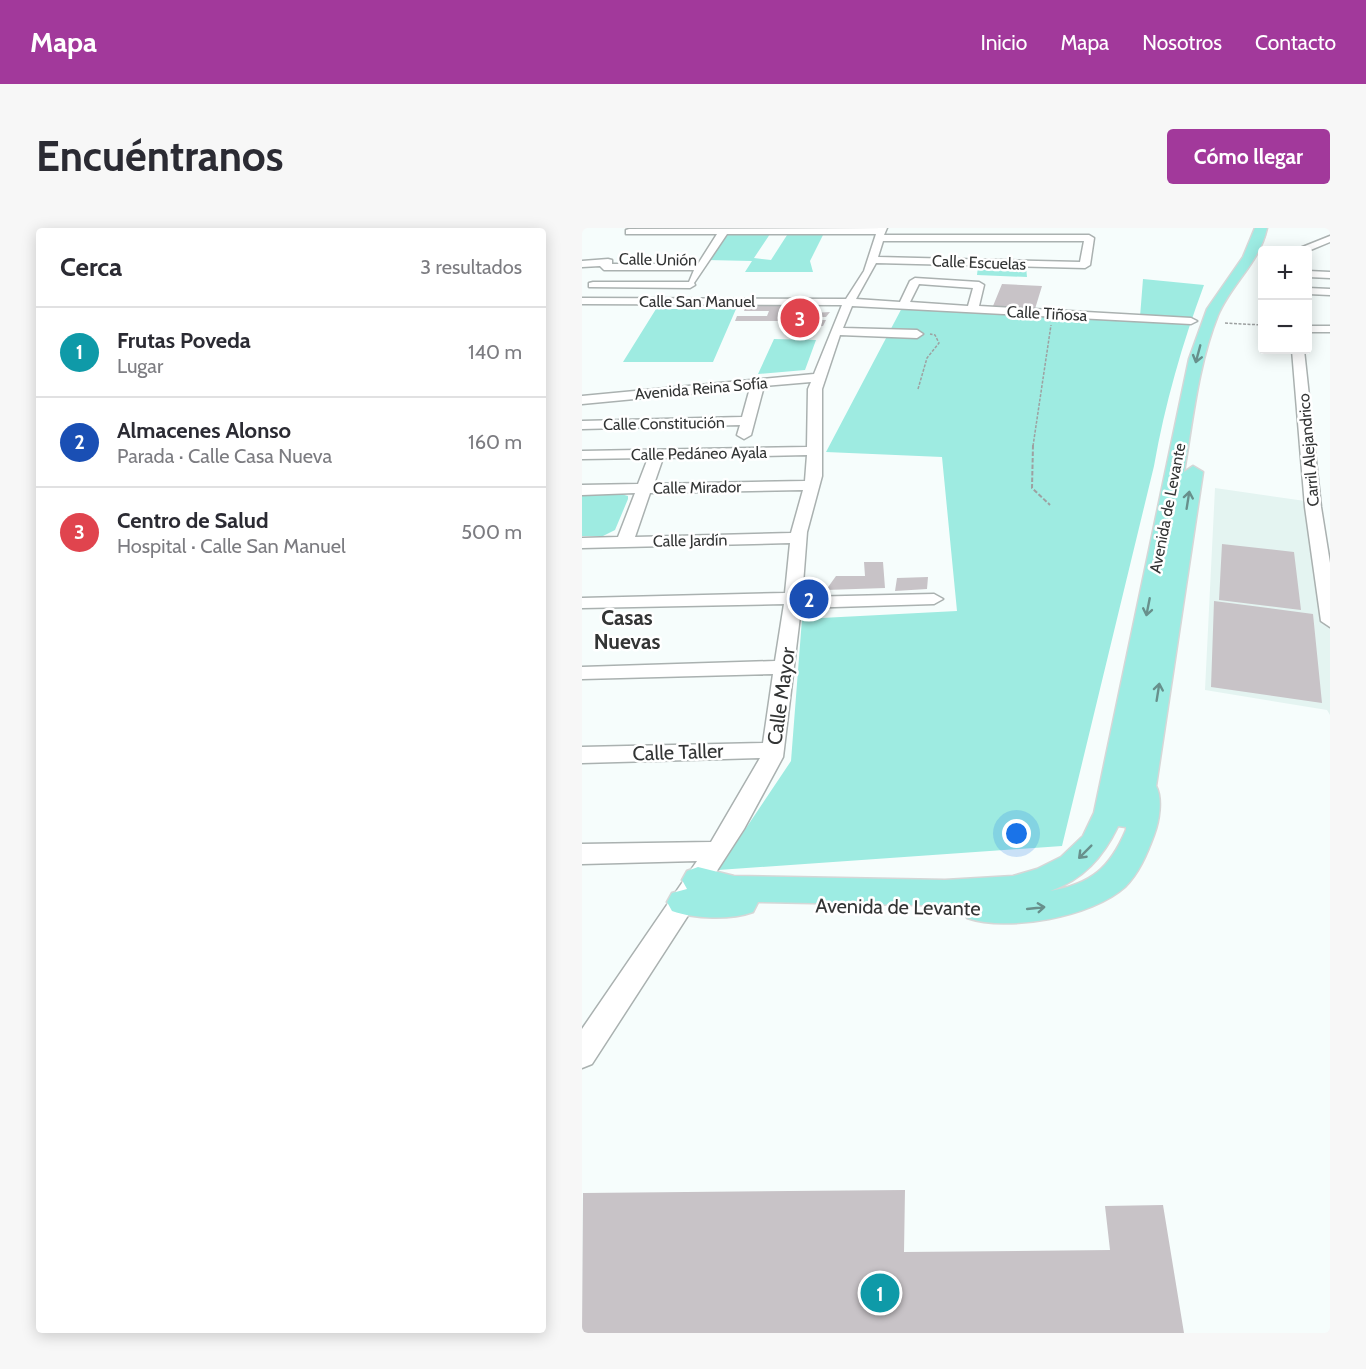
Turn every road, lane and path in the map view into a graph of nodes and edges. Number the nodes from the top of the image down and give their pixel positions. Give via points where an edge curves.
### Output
1 (1261, 228) edge
2 (1272, 228) edge
3 (777, 229) edge
4 (678, 230) edge
5 (725, 230) edge
6 (880, 232) edge
7 (629, 233) edge
8 (1330, 239) edge
9 (958, 246) dead end
10 (1003, 246) edge
11 (1266, 246) edge
12 (1311, 246) edge
13 (1061, 249) dead end
14 (1073, 250) dead end
15 (1085, 250) junction
16 (1312, 251) edge
17 (1330, 252) edge
18 (609, 260) junction
19 (873, 260) junction
20 (1258, 261) edge
21 (704, 263) junction
22 (582, 264) edge
23 (1312, 274) edge
24 (1330, 275) edge
25 (593, 285) junction
26 (690, 285) junction
27 (1312, 291) edge
28 (1330, 292) edge
29 (682, 301) junction
30 (582, 302) edge
31 (849, 302) junction
32 (904, 304) junction
33 (973, 309) junction
34 (1051, 313) junction
35 (1191, 321) dead end
36 (1312, 328) edge
37 (1330, 328) edge
38 (835, 331) junction
39 (917, 334) joint
40 (1298, 354) edge
41 (819, 377) junction
42 (758, 383) junction
43 (918, 389) dead end
44 (582, 400) edge
45 (674, 407) junction
46 (746, 421) junction
47 (582, 425) edge
48 (816, 451) junction
49 (740, 452) junction
50 (657, 453) junction
51 (582, 455) edge
52 (812, 485) junction
53 (645, 488) junction
54 (582, 490) edge
55 (1050, 505) dead end
56 (799, 538) junction
57 (625, 542) junction
58 (582, 543) edge
59 (934, 599) dead end
60 (793, 600) junction
61 (582, 603) edge
62 (1330, 621) edge
63 (785, 667) junction
64 (582, 673) edge
65 (774, 750) junction
66 (1148, 750) junction
67 (582, 755) edge
68 (1111, 801) junction
69 (718, 851) junction
70 (582, 854) edge
71 (691, 891) junction
72 (582, 1054) edge

1 -> 68 main road, Avenida de Levante via 1253,249 1208,322 1194,368
2 - 11 main road, Avenida de Levante
3 - 5 street
3 - 6 street
4 - 5 street
4 - 7 street
5 - 21 street via 710,245
6 - 10 street
6 - 19 street, Calle Mayor
8 - 12 street
9 - 10 street
10 - 13 street
10 - 15 street via 1089,238
10 - 15 street, Calle Escuelas via 1085,265
10 - 19 street, Calle Escuelas
14 - 15 street
16 - 17 street
18 - 21 street
18 - 22 street
18 - 25 street
19 - 31 street, Calle Mayor
66 -> 20 main road, Avenida de Levante via 1210,370 1222,323
21 - 26 street
23 - 24 street
25 - 26 street
25 - 30 street
26 - 29 street
27 - 28 street
29 - 30 street, Calle San Manuel
29 - 31 street, Calle San Manuel
31 - 32 street, Calle San Manuel
31 - 38 street, Calle Mayor
32 - 33 street, Calle Tiñosa
32 - 33 street via 915,281 979,285
33 - 34 street, Calle Tiñosa
34 - 35 street, Calle Tiñosa
34 - 55 path via 1050,347 1031,458 1032,488
36 - 37 street
38 - 39 street
38 - 41 street, Calle Mayor
39 - 43 path via 935,335 939,343 927,358
40 - 62 street, Carril Alejandrico via 1313,507
41 - 42 street, Avenida Reina Sofía
41 - 48 street, Calle Mayor via 815,395
42 - 45 street, Avenida Reina Sofía
42 - 46 street
44 - 45 street, Avenida Reina Sofía
45 - 46 street, Calle Constitución
45 - 47 street, Calle Constitución
46 - 49 street
48 - 49 street, Calle Pedáneo Ayala
48 - 52 street, Calle Mayor
49 - 50 street, Calle Pedáneo Ayala
50 - 51 street, Calle Pedáneo Ayala
50 - 53 street
52 - 53 street, Calle Mirador
52 - 56 street, Calle Mayor
53 - 54 street, Calle Mirador
53 - 57 street
56 - 57 street, Calle Jardín
56 - 60 street, Calle Mayor
57 - 58 street, Calle Jardín
59 - 60 street
60 - 61 street
60 - 63 street, Calle Mayor
63 - 64 street
63 - 65 street, Calle Mayor
65 - 67 street, Calle Taller
65 - 69 street, Calle Mayor via 765,774
66 - 68 main road, Avenida de Levante via 1136,813 1120,816 1111,808
71 -> 66 main road, Avenida de Levante via 1014,909 1066,903 1110,880 1135,851 1143,825
68 -> 71 main road, Avenida de Levante via 1102,831 1081,857 1048,878 1005,891
69 - 70 street
69 - 71 street, Calle Mayor
71 - 72 street, Calle Mayor

